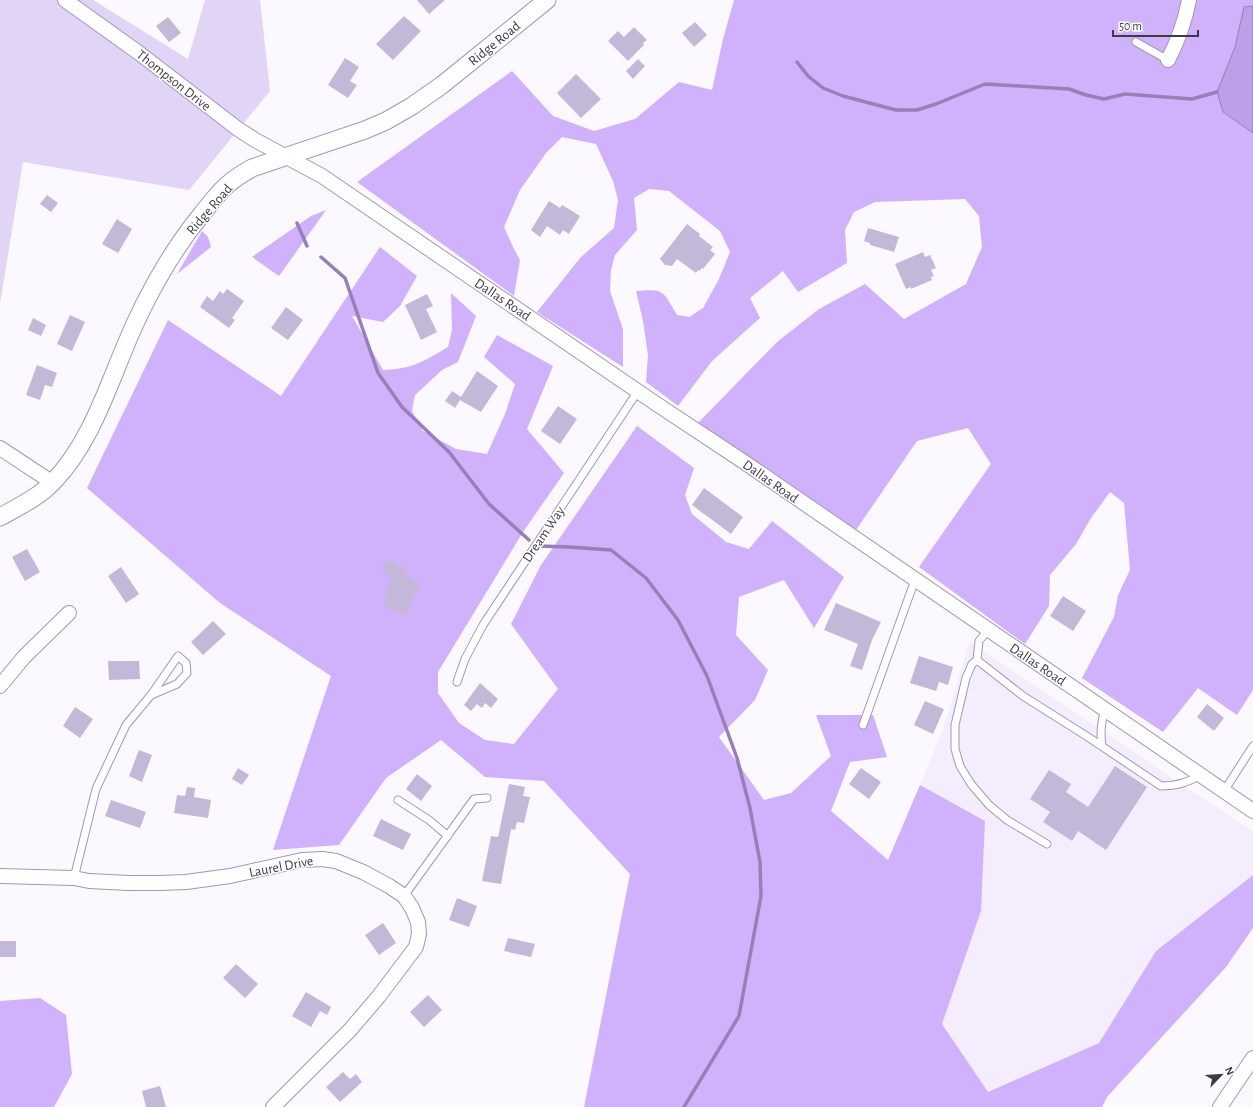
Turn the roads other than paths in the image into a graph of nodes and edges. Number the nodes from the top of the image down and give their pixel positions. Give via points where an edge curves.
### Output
1 (65, 0) edge
2 (548, 0) edge
3 (1190, 0) edge
4 (1136, 42) dead end
5 (1168, 60) joint
6 (286, 156) junction
7 (638, 391) junction
8 (0, 448) edge
9 (53, 483) junction
10 (0, 517) edge
11 (916, 580) junction
12 (69, 613) dead end
13 (988, 630) junction
14 (977, 660) junction
15 (457, 682) dead end
16 (0, 686) edge
17 (151, 695) junction
18 (1105, 710) junction
19 (863, 725) dead end
20 (1102, 746) junction
21 (1253, 746) edge
22 (1202, 775) junction
23 (1224, 791) junction
24 (486, 798) dead end
25 (398, 800) dead end
26 (1253, 811) edge
27 (448, 836) junction
28 (1047, 844) dead end
29 (0, 876) edge
30 (74, 878) junction
31 (404, 896) junction
32 (1253, 1058) edge
33 (273, 1107) edge
34 (1220, 1107) edge

1 - 6 street, Thompson Drive via 238,129
2 - 6 street, Ridge Road via 412,106 365,130
3 - 5 street via 1183,26
4 - 5 lane
6 - 7 street, Dallas Road via 322,176
6 - 9 street, Ridge Road via 238,176 226,186 192,226 143,307 86,436 66,468
7 - 11 street, Dallas Road
7 - 15 lane, Dream Way via 483,625 465,659
8 - 9 street
9 - 10 street, Ridge Road
11 - 13 street, Dallas Road
11 - 19 lane
12 - 16 street via 24,657
13 - 14 lane via 979,641
13 - 18 street, Dallas Road
14 - 20 lane via 1024,696
14 - 28 lane via 972,664 966,678 954,725 955,749 960,766 989,805 1007,820
17 - 17 lane via 171,664 178,656 186,663 187,674 177,684
17 - 30 lane via 126,725 96,789
18 - 20 lane via 1101,722
18 - 22 street, Dallas Road
20 - 22 lane via 1161,786 1174,786
21 - 23 lane
22 - 23 street, Dallas Road
23 - 26 street, Dallas Road
24 - 27 lane via 474,799
25 - 27 lane
27 - 31 lane
29 - 30 street, Laurel Drive
30 - 31 street, Laurel Drive via 129,883 186,882 230,876 302,860 322,859 336,861 363,872
31 - 33 street, Laurel Drive via 418,922 418,942 413,951 350,1030
32 - 34 street

